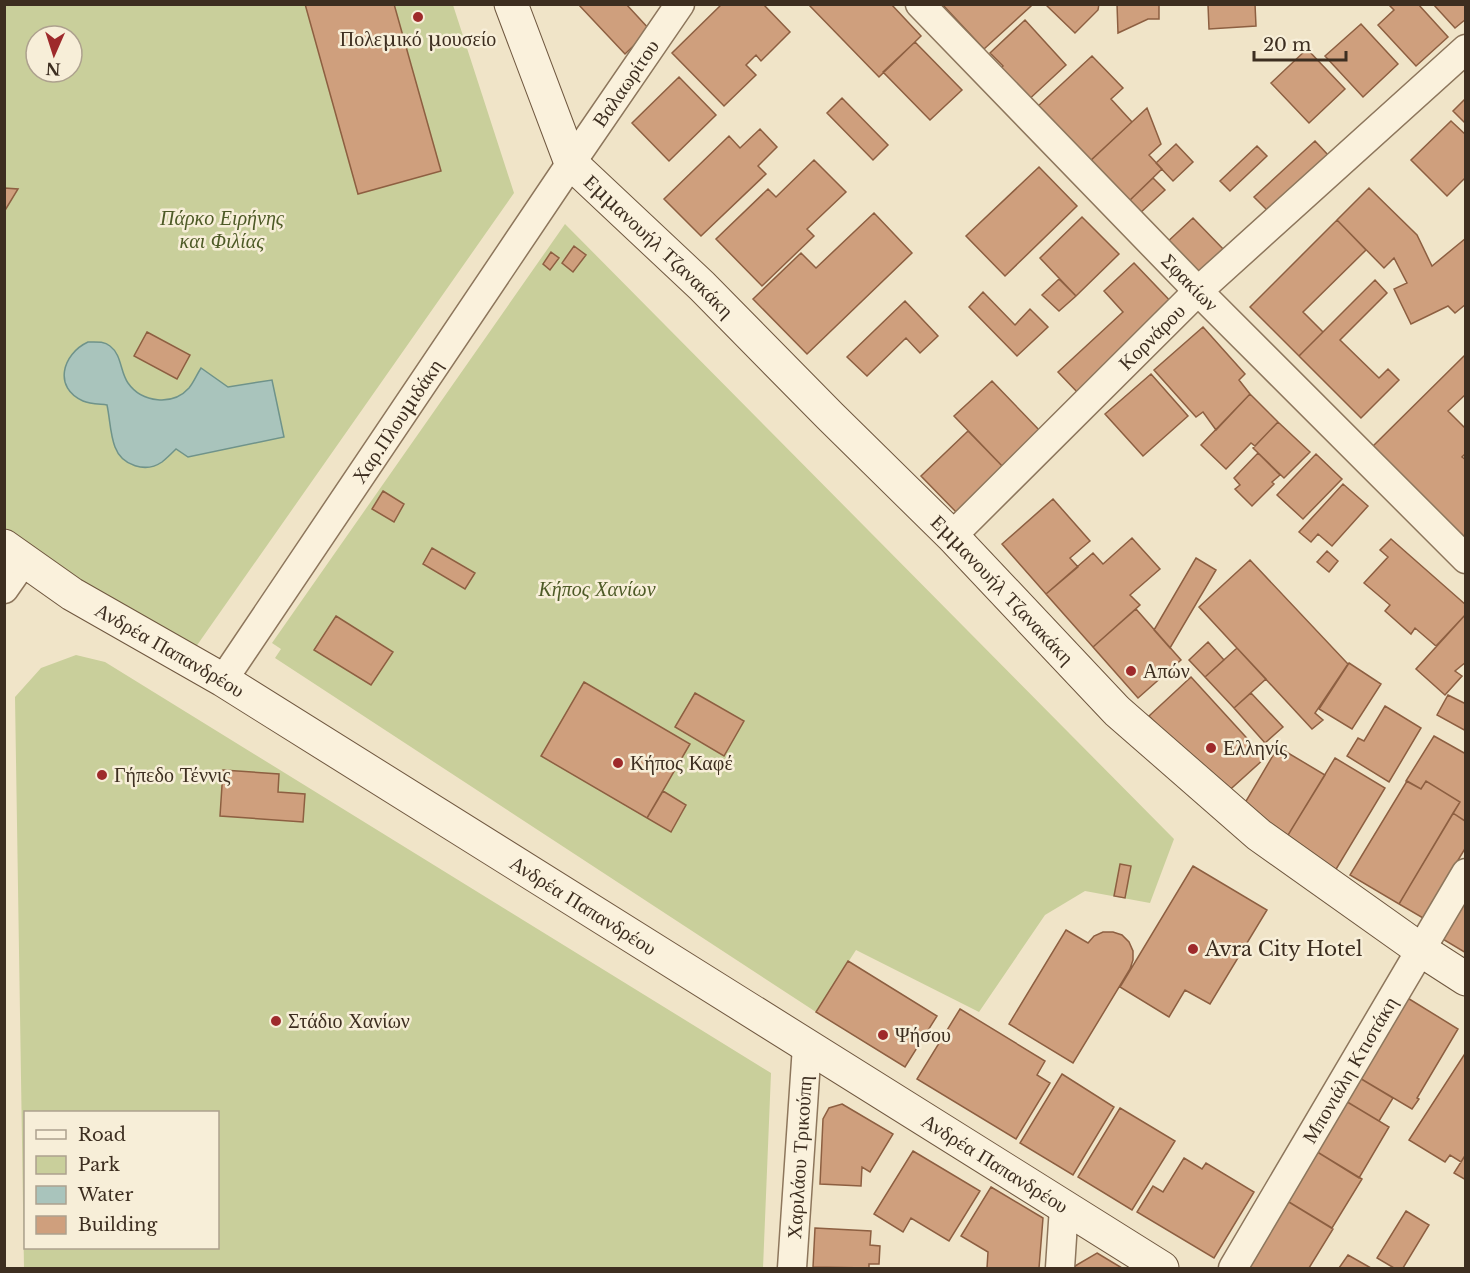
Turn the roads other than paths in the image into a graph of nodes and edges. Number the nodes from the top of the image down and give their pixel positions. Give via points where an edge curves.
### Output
1 (511, 4) edge
2 (680, 4) edge
3 (920, 4) edge
4 (1466, 49) edge
5 (571, 163) junction
6 (1198, 291) junction
7 (952, 536) junction
8 (15, 552) edge
9 (1466, 559) edge
10 (4, 589) edge
11 (223, 680) junction
12 (1466, 873) edge
13 (1420, 950) junction
14 (1466, 979) edge
15 (807, 1046) junction
16 (1064, 1207) junction
17 (792, 1269) edge
18 (1060, 1269) edge
19 (1162, 1269) edge
20 (1233, 1269) edge

1 - 5 main road
2 - 5 street, Βαλαωρίτου
3 - 6 street, Σφακίων
4 - 6 street, Κορνάρου
5 - 7 main road, Εμμανουήλ Τζανακάκη via 702,286
5 - 11 street, Χαρ.Πλουμιδάκη
6 - 7 street, Κορνάρου
6 - 9 street, Σφακίων
7 - 13 main road, Εμμανουήλ Τζανακάκη via 1117,711 1259,835
8 - 10 street
8 - 11 main road, Ανδρέα Παπανδρέου via 72,594
11 - 15 main road, Ανδρέα Παπανδρέου
12 - 13 street, Μπονιάλη Κτιστάκη
13 - 14 main road, Εμμανουήλ Τζανακάκη
13 - 20 street, Μπονιάλη Κτιστάκη
15 - 16 main road, Ανδρέα Παπανδρέου
15 - 17 street, Χαριλάου Τρικούπη
16 - 18 street
16 - 19 main road, Ανδρέα Παπανδρέου

